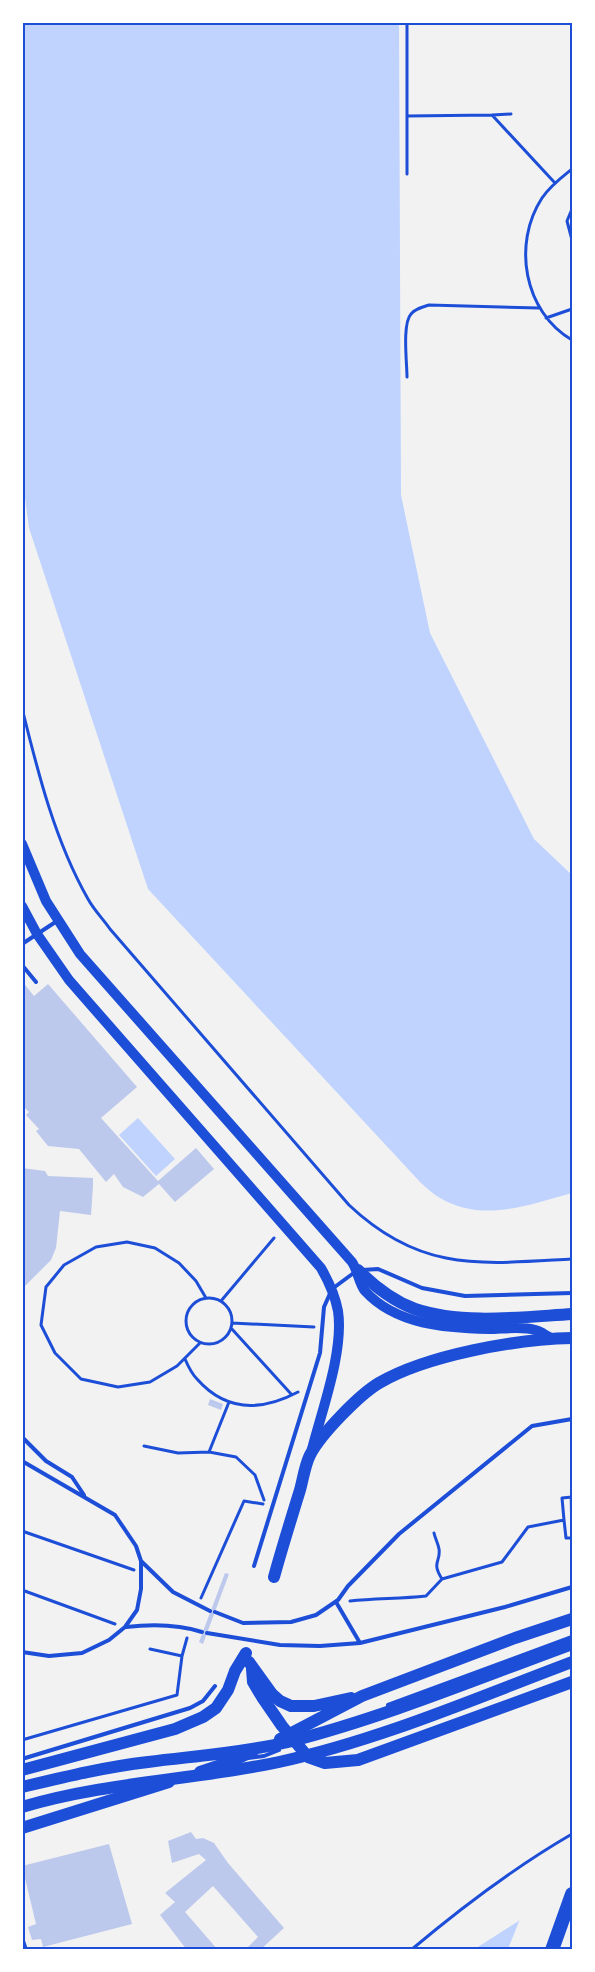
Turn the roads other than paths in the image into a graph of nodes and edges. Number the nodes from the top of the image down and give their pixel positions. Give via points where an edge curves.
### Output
1 (22, 844) edge
2 (22, 906) edge
3 (58, 921) junction
4 (38, 934) junction
5 (22, 944) edge
6 (22, 964) edge
7 (36, 982) dead end
8 (358, 1270) junction
9 (332, 1289) junction
10 (573, 1293) edge
11 (573, 1314) edge
12 (551, 1338) junction
13 (573, 1338) edge
14 (573, 1419) edge
15 (22, 1437) edge
16 (310, 1455) junction
17 (22, 1461) edge
18 (84, 1496) junction
19 (141, 1560) junction
20 (254, 1566) dead end
21 (274, 1577) dead end
22 (573, 1587) edge
23 (337, 1601) junction
24 (573, 1619) edge
25 (125, 1627) junction
26 (573, 1637) edge
27 (360, 1643) junction
28 (573, 1644) edge
29 (22, 1652) edge
30 (573, 1662) edge
31 (252, 1669) junction
32 (573, 1682) edge
33 (215, 1686) dead end
34 (362, 1696) junction
35 (292, 1739) junction
36 (22, 1759) edge
37 (22, 1770) edge
38 (22, 1787) edge
39 (22, 1807) edge
40 (22, 1828) edge
41 (573, 1894) edge
42 (22, 1938) edge
43 (26, 1950) edge
44 (552, 1950) edge

1 - 3 main road
2 - 4 main road
3 - 4 lane
3 - 8 main road via 80,954
4 - 5 lane
4 - 9 main road via 69,980 321,1268
6 - 7 lane
8 - 9 lane
8 - 10 lane via 378,1269 422,1288 465,1296
8 - 11 main road via 394,1299 415,1309 476,1318
8 - 12 main road via 364,1290 402,1316 443,1326 534,1329
9 - 16 main road via 338,1312 338,1345
9 - 20 lane via 324,1307 317,1363
12 - 13 main road
12 - 16 main road via 441,1358 393,1376 360,1398
14 - 23 lane via 532,1426 399,1534
15 - 18 lane via 46,1461 72,1477
16 - 21 main road
17 - 18 lane
18 - 19 lane via 115,1515
19 - 23 lane via 173,1592 243,1623 291,1622 316,1615
19 - 25 lane via 137,1610
22 - 27 lane
23 - 27 lane
24 - 34 main road
25 - 27 lane via 190,1628 280,1645
25 - 29 lane via 82,1653 49,1656
26 - 35 lane
28 - 38 main road via 371,1717 289,1741 81,1773
30 - 39 main road via 321,1752 237,1769 85,1791
31 - 34 main road via 272,1694 291,1706 314,1706
31 - 35 main road via 254,1682
31 - 37 main road via 246,1654 216,1708 203,1717 175,1729
32 - 35 main road via 357,1760 325,1763 308,1757
33 - 36 lane via 203,1701 189,1708
34 - 35 main road
35 - 40 main road
41 - 44 highway
42 - 43 lane

